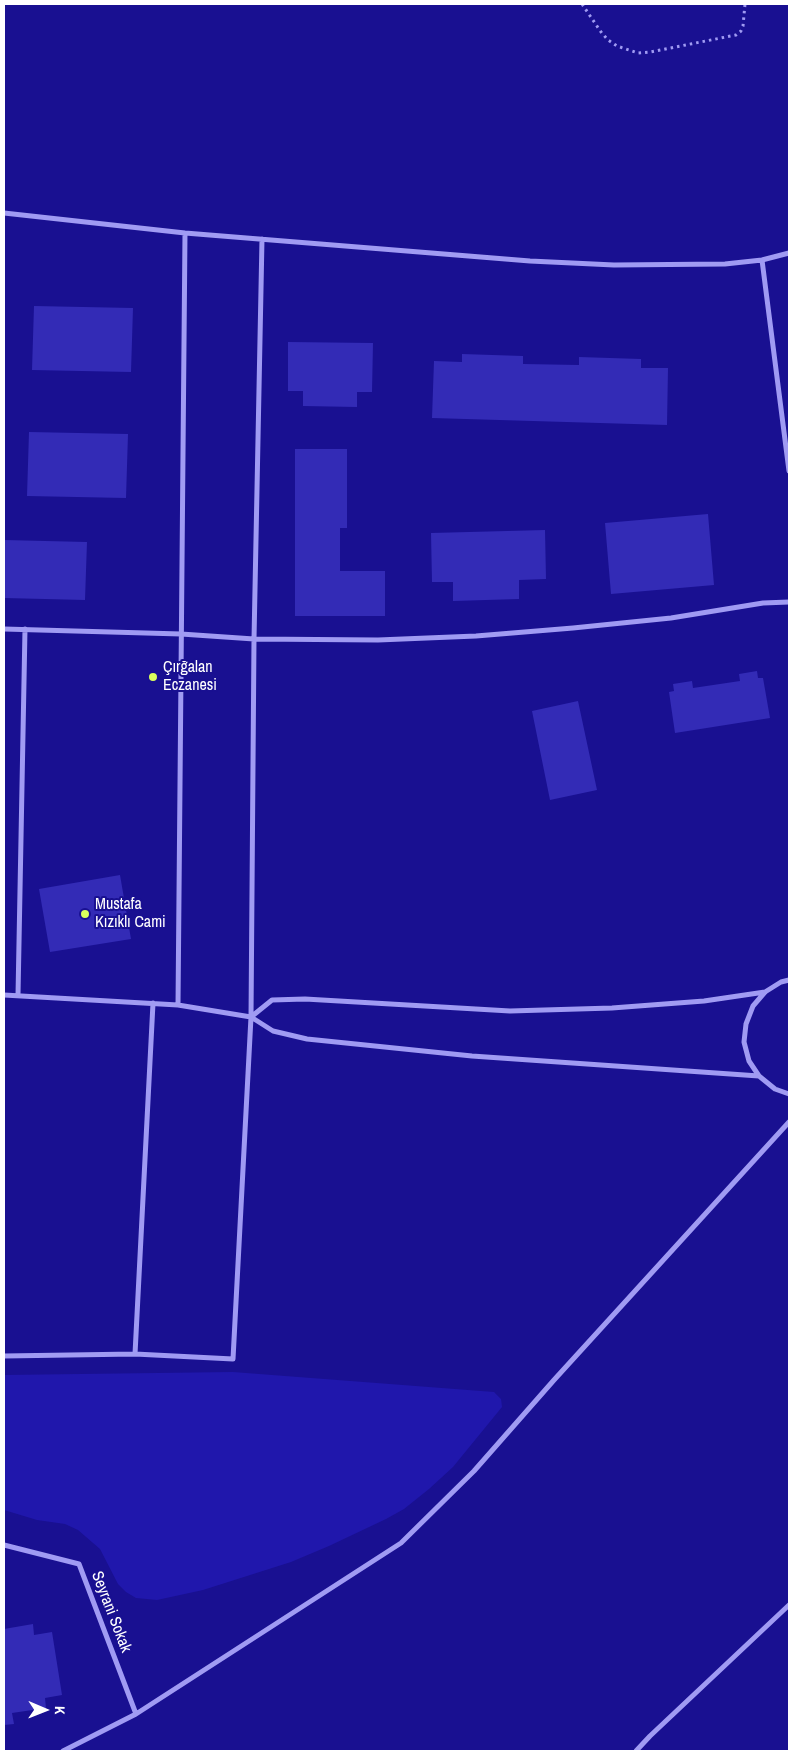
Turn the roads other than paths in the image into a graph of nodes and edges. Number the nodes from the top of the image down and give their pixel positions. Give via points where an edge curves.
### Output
1 (4, 213) edge
2 (185, 232) junction
3 (262, 239) junction
4 (789, 253) edge
5 (762, 260) junction
6 (789, 471) edge
7 (789, 602) edge
8 (4, 629) edge
9 (25, 630) junction
10 (181, 634) junction
11 (254, 639) junction
12 (789, 980) edge
13 (765, 992) junction
14 (4, 995) edge
15 (18, 995) junction
16 (153, 1003) junction
17 (178, 1005) junction
18 (250, 1017) junction
19 (759, 1076) junction
20 (789, 1094) edge
21 (789, 1122) edge
22 (135, 1354) junction
23 (4, 1356) edge
24 (4, 1545) edge
25 (789, 1605) edge
26 (136, 1714) junction
27 (63, 1751) edge
28 (636, 1751) edge

1 - 2 street
2 - 3 street
2 - 10 street
3 - 5 street via 530,262 670,265
3 - 11 street
4 - 5 street
5 - 6 street
7 - 11 street via 763,603 671,618 476,636 378,640
8 - 9 street
9 - 10 street
9 - 15 street
10 - 11 street
10 - 17 street
11 - 18 street
12 - 13 street
13 - 18 street via 631,1007 510,1011 305,999 272,1000
13 - 19 street via 753,1006 744,1042 749,1061
14 - 15 street
15 - 16 street
16 - 17 street
16 - 22 street
17 - 18 street
18 - 19 street via 273,1032 307,1038 472,1056
18 - 22 street via 233,1359
19 - 20 street via 775,1089
21 - 26 street via 474,1471 402,1543
22 - 23 street
24 - 26 street, Seyrani Sokak via 80,1564
25 - 28 street
26 - 27 street

